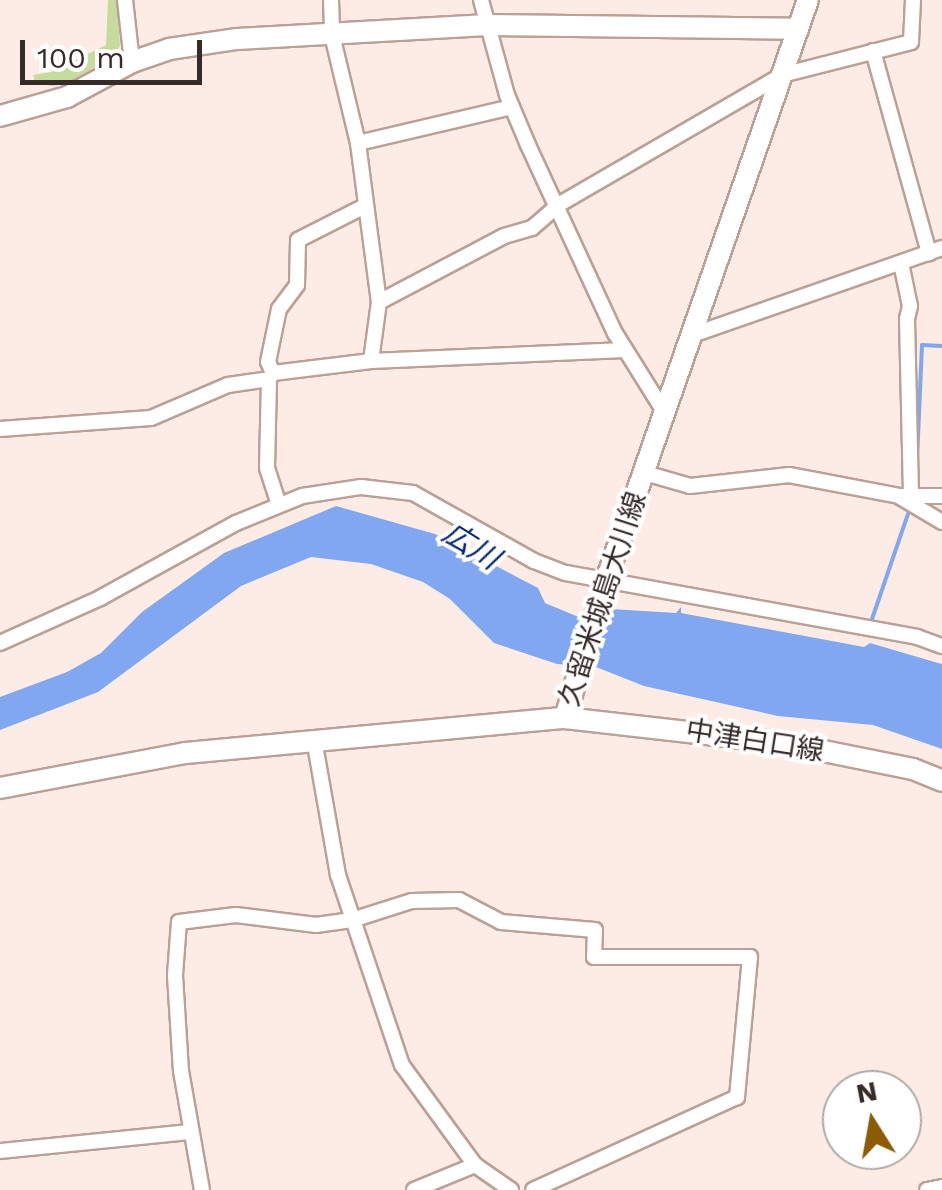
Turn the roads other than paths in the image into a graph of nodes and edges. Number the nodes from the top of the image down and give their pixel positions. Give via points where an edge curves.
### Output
1 (125, 0) edge
2 (331, 0) edge
3 (481, 0) edge
4 (808, 0) edge
5 (913, 0) edge
6 (488, 25) junction
7 (798, 30) junction
8 (332, 36) junction
9 (873, 52) junction
10 (132, 62) junction
11 (782, 74) junction
12 (512, 108) junction
13 (0, 116) edge
14 (358, 142) junction
15 (365, 206) junction
16 (558, 206) junction
17 (935, 251) edge
18 (901, 263) junction
19 (379, 302) junction
20 (692, 336) junction
21 (625, 350) junction
22 (371, 360) junction
23 (271, 376) junction
24 (665, 413) junction
25 (0, 429) edge
26 (645, 473) junction
27 (905, 496) junction
28 (942, 496) edge
29 (279, 505) junction
30 (942, 522) edge
31 (606, 583) junction
32 (0, 643) edge
33 (942, 646) edge
34 (566, 708) junction
35 (314, 739) junction
36 (942, 781) edge
37 (0, 788) edge
38 (352, 920) junction
39 (190, 1132) junction
40 (0, 1151) edge
41 (475, 1165) junction
42 (942, 1187) edge
43 (202, 1190) edge
44 (414, 1190) edge
45 (511, 1190) edge
46 (533, 1190) edge
47 (927, 1190) edge

1 - 10 street
2 - 8 street
3 - 6 street
4 - 7 main road, 久留米城島大川線
5 - 9 street via 910,42
6 - 7 main road
6 - 8 main road
6 - 12 street
7 - 11 main road, 久留米城島大川線
8 - 10 main road via 237,40
8 - 14 street
9 - 11 street
9 - 17 street
10 - 13 main road via 68,97
11 - 16 street
11 - 20 main road, 久留米城島大川線
12 - 14 street
12 - 16 street
14 - 15 street
15 - 19 street
15 - 23 street via 298,240 297,285 279,309
16 - 19 street via 532,228
16 - 21 street
17 - 18 street
18 - 20 street
18 - 27 street via 910,306
19 - 22 street
20 - 24 main road, 久留米城島大川線
21 - 22 street
21 - 24 street
22 - 23 street
23 - 25 street via 151,418
23 - 29 street via 267,468
24 - 26 main road, 久留米城島大川線
26 - 27 street via 690,486 789,476
26 - 31 main road, 久留米城島大川線
27 - 28 street
27 - 30 street
29 - 31 street via 360,488 413,493 534,561
29 - 32 street
31 - 33 street
31 - 34 main road, 久留米城島大川線
34 - 35 main road, 久留米城島大川線
34 - 36 main road, 中津白口線 via 784,744
35 - 37 main road, 久留米城島大川線 via 185,753
35 - 38 street via 326,826
38 - 39 street via 316,925 213,915 179,922 175,975
38 - 41 street via 402,1065
38 - 46 street via 412,901 459,900 501,922 595,930 594,957 750,957 737,1097
39 - 40 street
39 - 43 street
41 - 44 street
41 - 45 street
42 - 47 street

